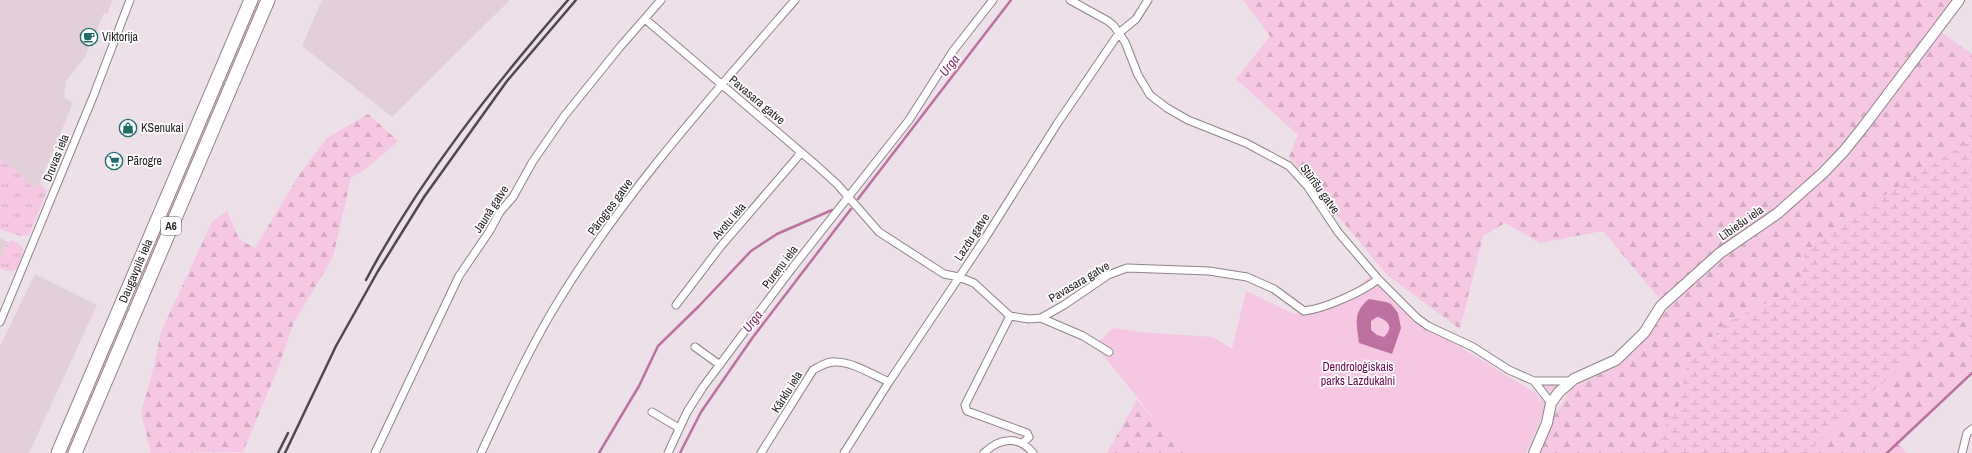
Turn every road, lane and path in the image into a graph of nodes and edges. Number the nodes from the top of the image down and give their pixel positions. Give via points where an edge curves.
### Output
1 (130, 0) edge
2 (251, 0) edge
3 (268, 0) edge
4 (661, 0) edge
5 (795, 0) edge
6 (993, 0) edge
7 (1070, 0) edge
8 (1148, 0) edge
9 (1959, 0) edge
10 (645, 19) junction
11 (1119, 34) junction
12 (722, 85) junction
13 (801, 153) junction
14 (850, 199) junction
15 (959, 277) junction
16 (1378, 279) junction
17 (676, 306) dead end
18 (1010, 316) junction
19 (1041, 318) junction
20 (0, 322) edge
21 (695, 347) dead end
22 (1109, 352) dead end
23 (720, 365) junction
24 (1534, 381) junction
25 (1570, 381) junction
26 (889, 382) junction
27 (1550, 403) junction
28 (652, 412) dead end
29 (680, 428) junction
30 (1972, 429) edge
31 (1024, 443) junction
32 (58, 453) edge
33 (75, 453) edge
34 (375, 453) edge
35 (481, 453) edge
36 (668, 453) edge
37 (761, 453) edge
38 (844, 453) edge
39 (984, 453) edge
40 (1033, 453) edge
41 (1534, 453) edge
42 (1962, 453) edge

1 - 20 street, Druvas iela via 93,97
2 - 32 highway, Daugavpils iela / A6
3 - 33 highway, Daugavpils iela / A6
4 - 10 street, Jaunā gatve
5 - 12 street, Pārogres gatve
6 - 14 street, Pureņu iela via 953,51 909,120
7 - 11 street, Stūrīšu gatve via 1108,20
8 - 11 street, Lazdu gatve via 1136,19
9 - 25 street, Lībiešu iela via 1864,126 1823,173 1778,213 1720,254 1661,306 1644,333 1616,360
10 - 12 street, Pavasara gatve
10 - 34 street, Jaunā gatve via 594,78 554,130 459,276
11 - 15 street, Lazdu gatve via 1057,124
11 - 16 street, Stūrīšu gatve via 1150,95 1188,120 1246,143 1289,166 1308,187 1338,232
12 - 13 street, Pavasara gatve
12 - 35 street, Pārogres gatve via 629,198 584,262 524,362
13 - 14 street, Pavasara gatve via 837,184
13 - 17 street, Avotu iela via 721,246
14 - 15 street, Pavasara gatve via 878,232 894,244 944,274
14 - 23 street, Pureņu iela via 793,267
15 - 18 street via 974,283
15 - 26 street, Lazdu gatve
16 - 19 street, Pavasara gatve via 1368,287 1314,310 1304,311 1274,289 1247,277 1209,271 1127,268 1108,275
16 - 24 street, Stūrīšu gatve via 1428,326 1474,347 1510,370
18 - 19 street, Pavasara gatve
18 - 31 street via 965,405 967,411 1027,433 1029,437
19 - 22 street via 1083,336
21 - 23 street
23 - 29 street, Pureņu iela via 694,399
24 - 25 street
24 - 27 street, Stūrīšu gatve
25 - 27 street, Lībiešu iela
26 - 37 street, Kārklu iela via 852,366 836,362 823,364 813,370
26 - 38 street, Lazdu gatve
27 - 41 street, Lībiešu iela via 1546,423
28 - 29 street
29 - 36 street, Pureņu iela
30 - 42 street via 1967,433
31 - 39 street via 1011,439 992,445
31 - 40 street

